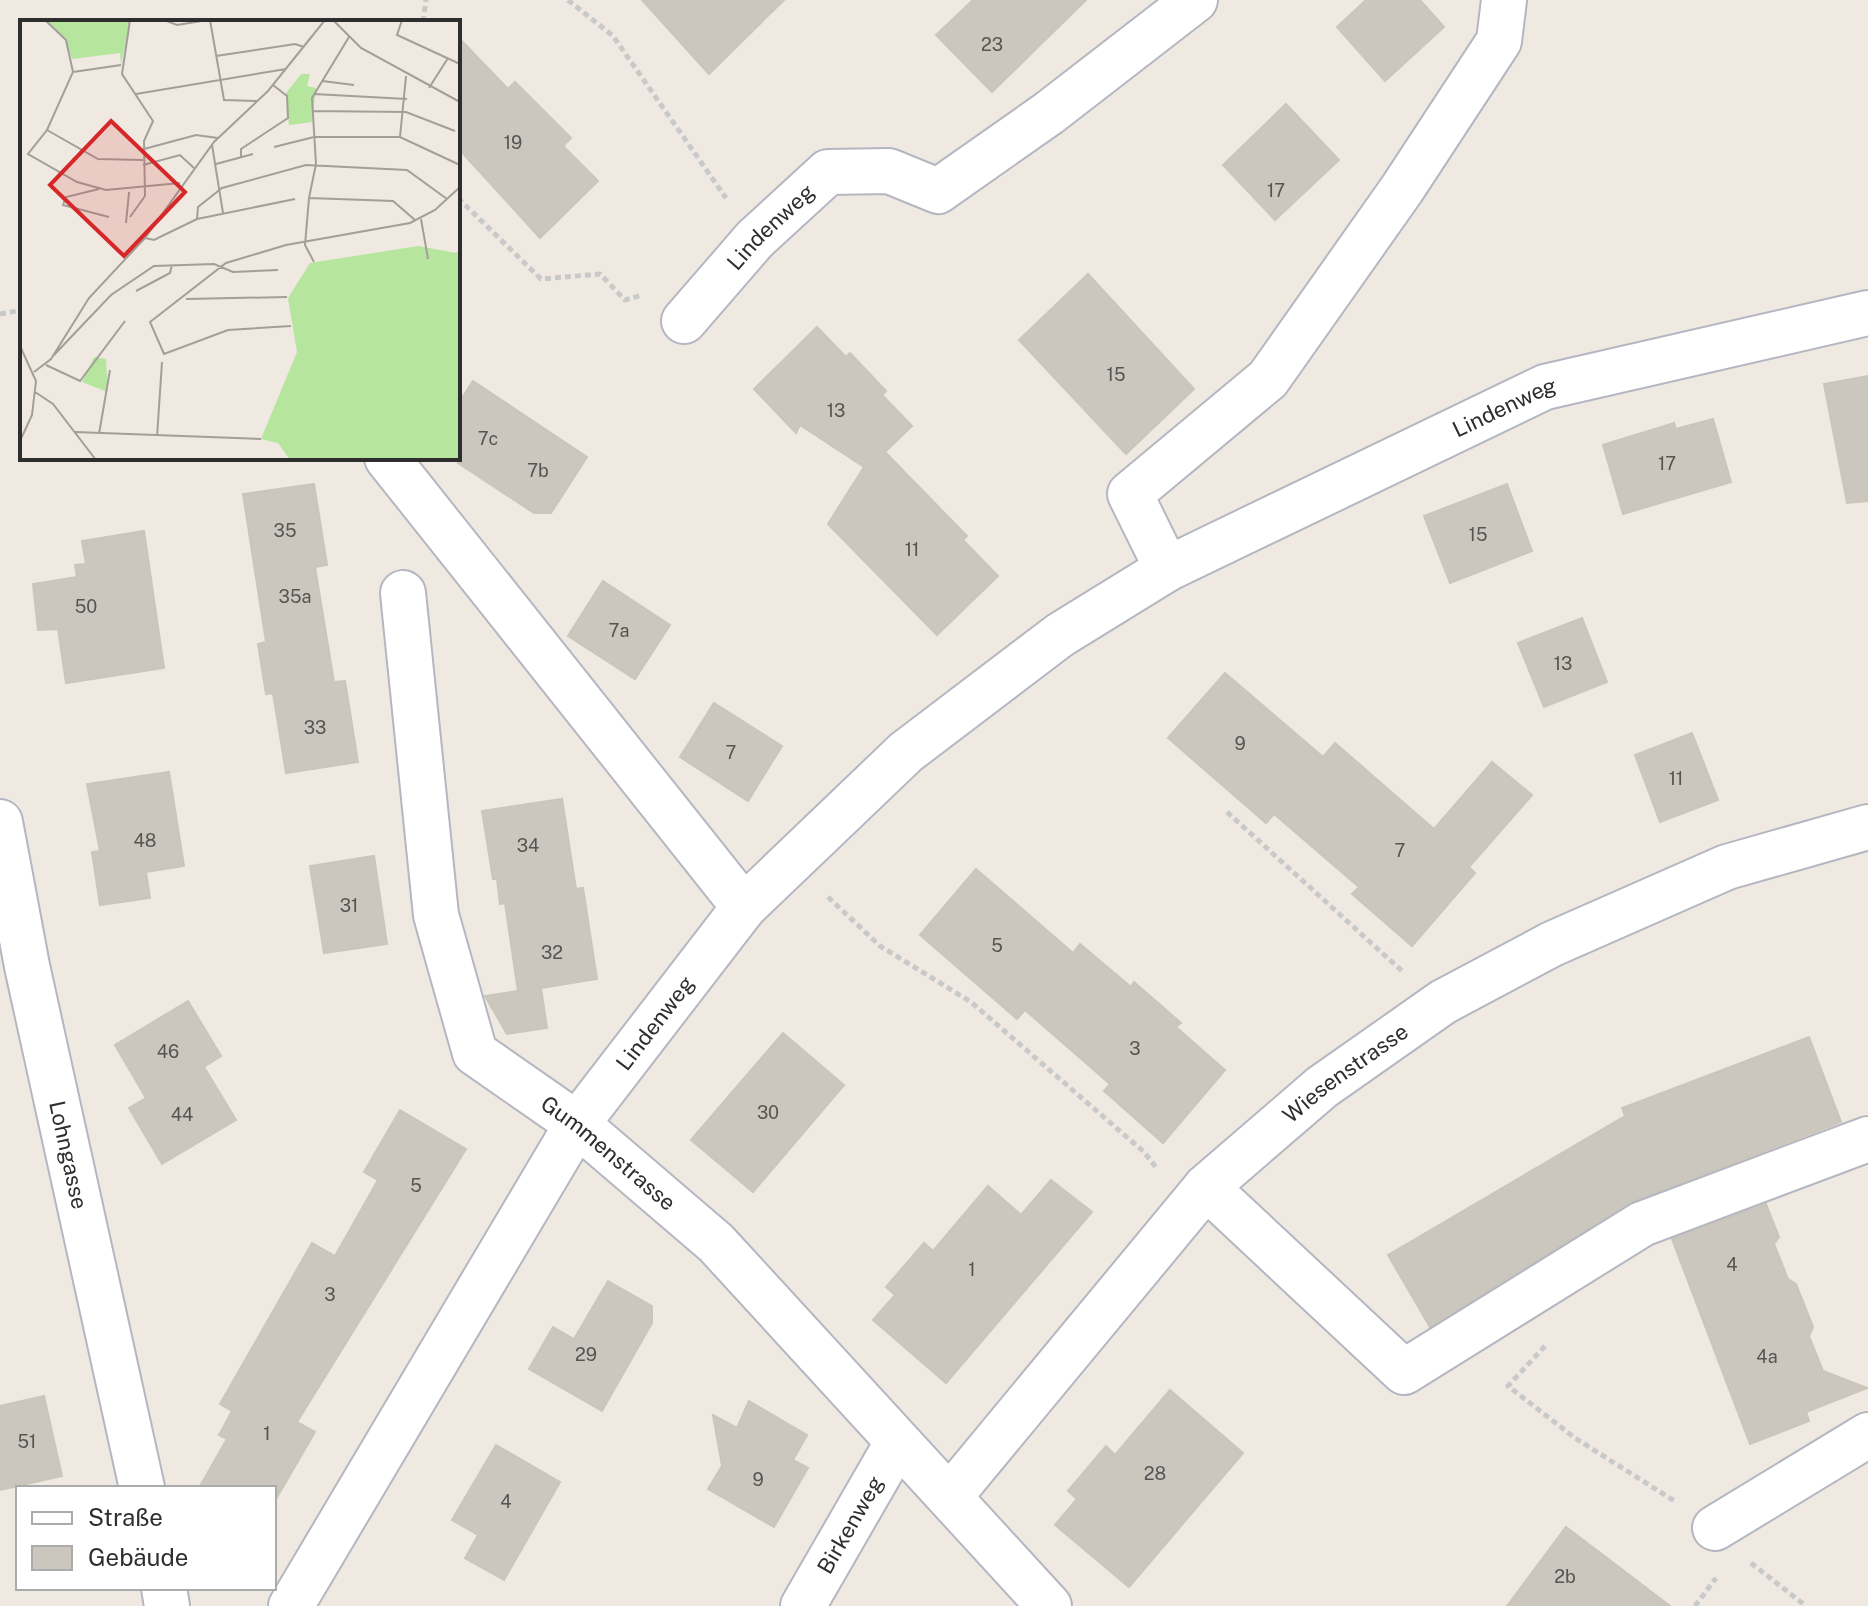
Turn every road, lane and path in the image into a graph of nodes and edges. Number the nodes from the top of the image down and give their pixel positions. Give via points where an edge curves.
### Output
1 (426, 0) edge
2 (568, 0) edge
3 (1195, 0) edge
4 (1504, 0) edge
5 (423, 20) edge
6 (460, 200) edge
7 (755, 239) junction
8 (20, 310) edge
9 (1868, 313) edge
10 (0, 314) edge
11 (684, 321) joint
12 (389, 460) edge
13 (1167, 569) junction
14 (403, 593) dead end
15 (1227, 812) dead end
16 (0, 822) edge
17 (1868, 827) edge
18 (791, 863) junction
19 (744, 907) junction
20 (1435, 1007) junction
21 (577, 1124) junction
22 (1868, 1139) edge
23 (1198, 1197) junction
24 (1549, 1341) dead end
25 (1868, 1435) edge
26 (897, 1443) junction
27 (142, 1486) edge
28 (951, 1495) junction
29 (1715, 1528) junction
30 (291, 1606) edge
31 (803, 1606) edge
32 (1049, 1606) edge
33 (1806, 1606) edge

1 - 5 path
2 - 7 path via 613,36
3 - 7 street, Lindenweg via 938,191 889,171 828,172
4 - 13 street via 1499,41 1268,379 1130,494
6 - 11 path via 541,279 600,274 625,300 651,292
7 - 11 street, Lindenweg
8 - 10 path
9 - 13 street, Lindenweg via 1545,387
12 - 19 street
13 - 18 street, Lindenweg via 1060,635 906,752
14 - 21 street, Gummenstrasse via 436,915 475,1053
15 - 20 path via 1392,960
16 - 27 street, Lohngasse
17 - 20 street, Wiesenstrasse via 1727,867 1552,944
18 - 19 street, Lindenweg
18 - 23 path via 880,946 982,1012
19 - 21 street, Lindenweg
20 - 23 street, Wiesenstrasse via 1322,1087
21 - 26 street, Gummenstrasse via 716,1243
21 - 30 street, Lindenweg
22 - 23 street via 1642,1224 1404,1372 1261,1242
23 - 28 street, Wiesenstrasse
24 - 29 path via 1508,1386 1575,1438
25 - 29 street
26 - 28 street, Gummenstrasse
26 - 31 street, Birkenweg
28 - 32 street, Gummenstrasse
29 - 33 path via 1736,1552

